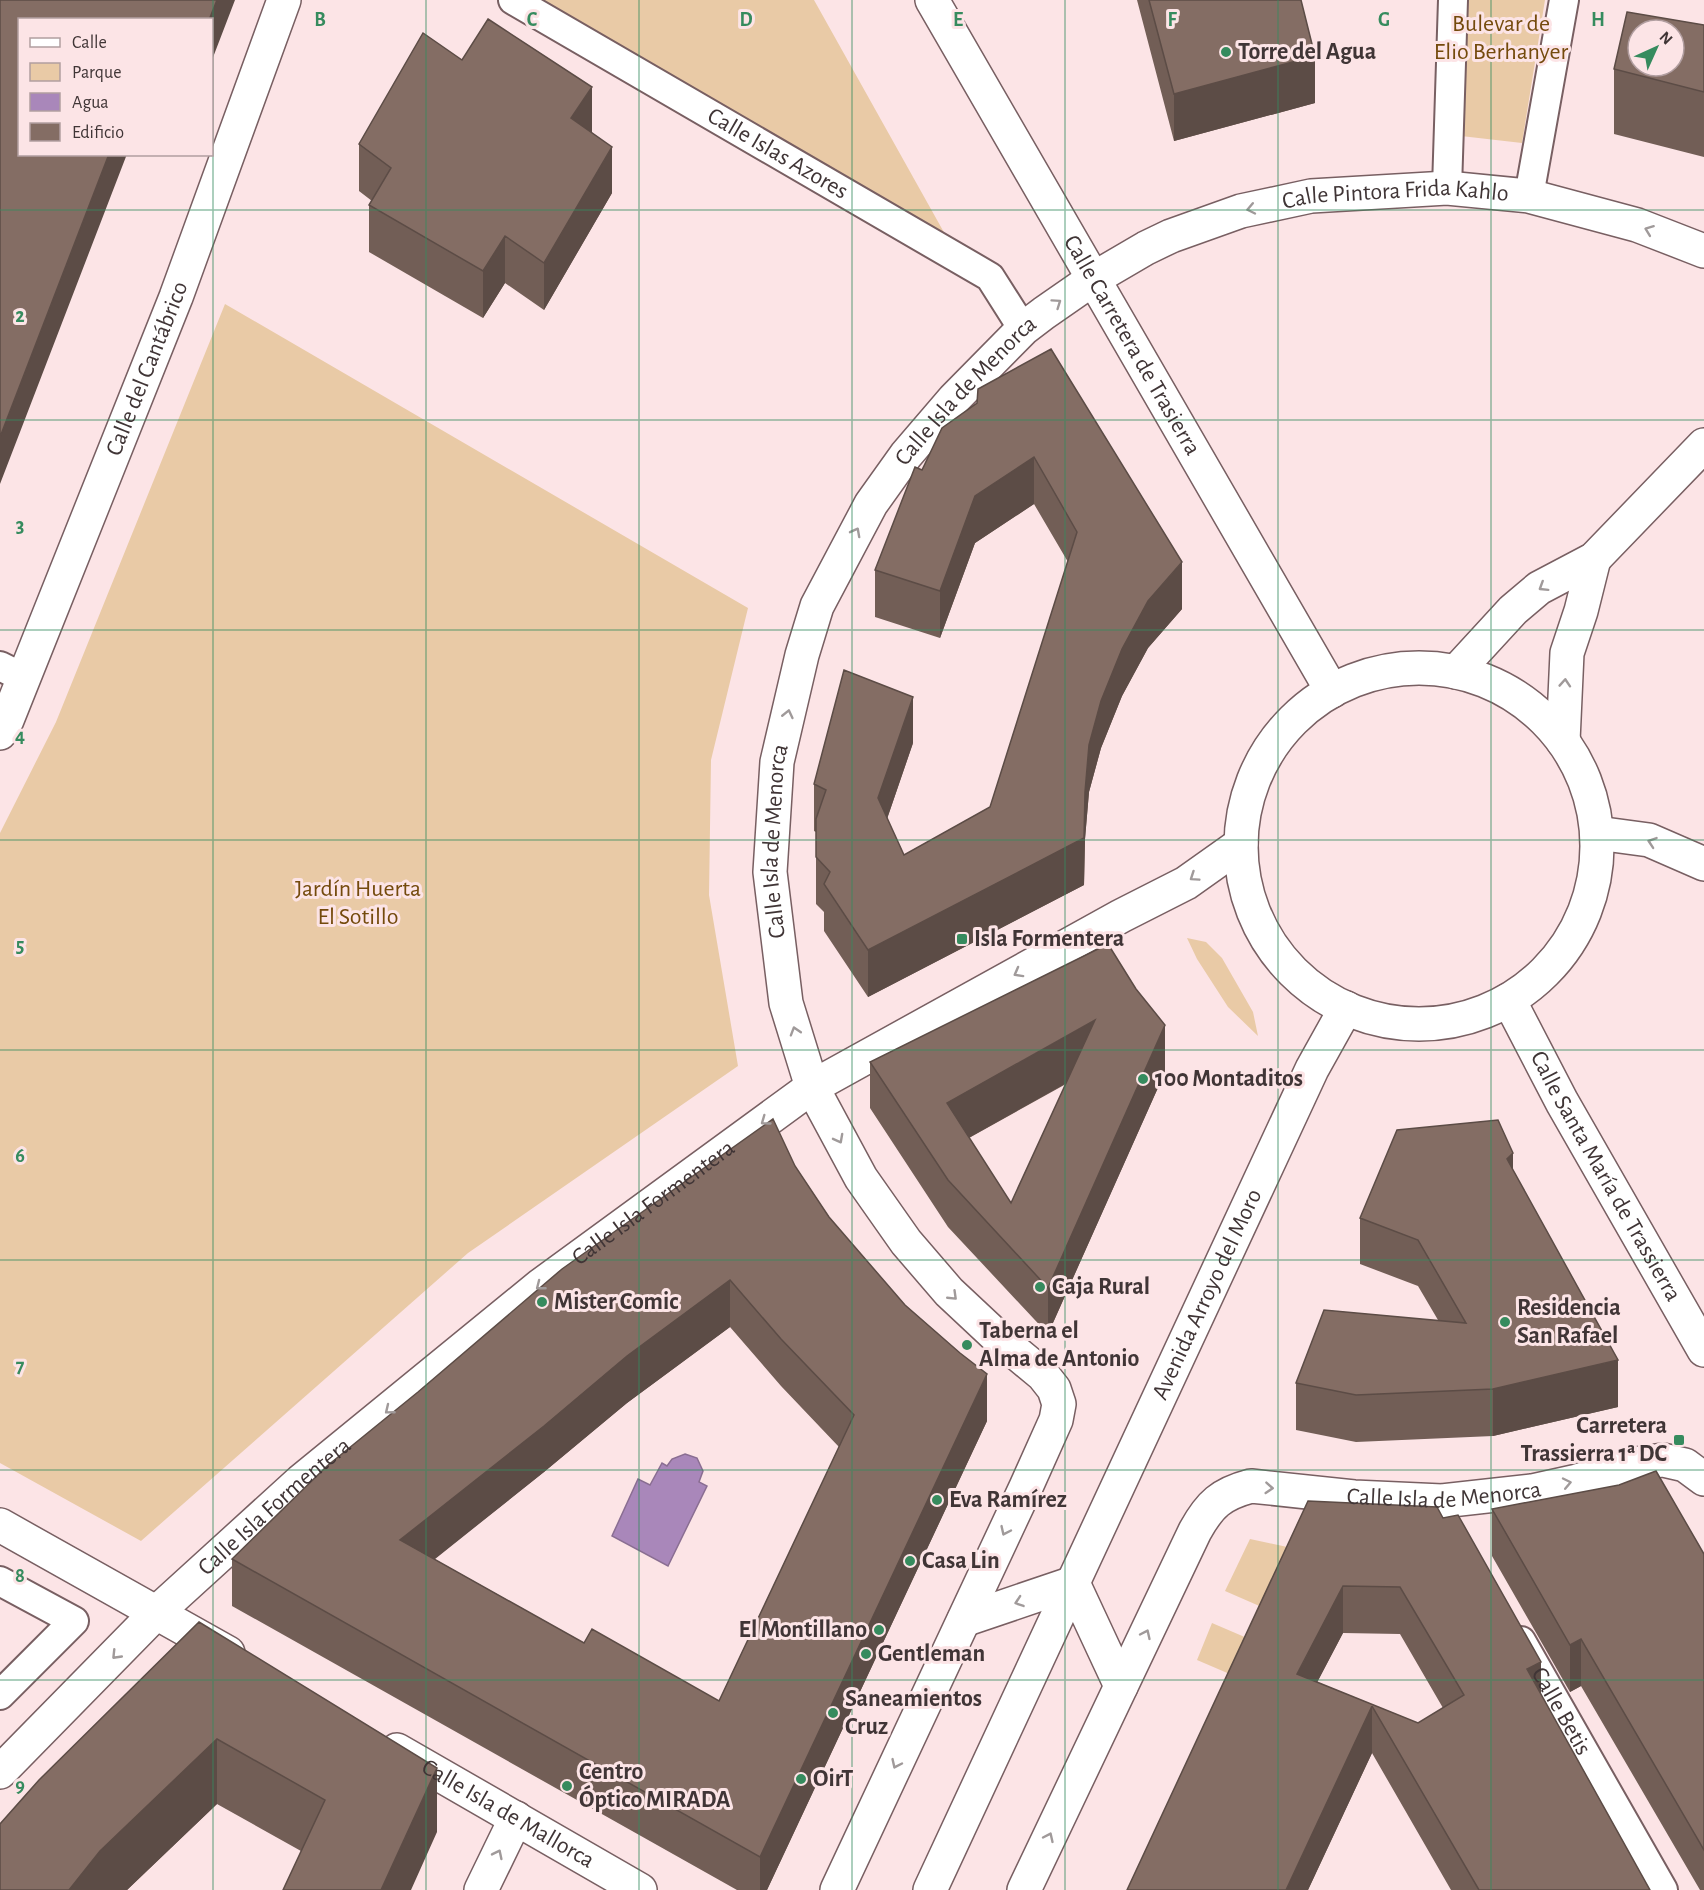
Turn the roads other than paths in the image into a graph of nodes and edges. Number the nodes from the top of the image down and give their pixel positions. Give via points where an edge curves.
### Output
1 (285, 0) edge
2 (513, 0) edge
3 (932, 0) edge
4 (1453, 0) edge
5 (1564, 0) edge
6 (1447, 188) junction
7 (1529, 196) junction
8 (1704, 251) edge
9 (1093, 279) junction
10 (1023, 329) junction
11 (1704, 445) edge
12 (1594, 558) junction
13 (12, 672) edge
14 (1456, 672) junction
15 (1332, 691) junction
16 (0, 733) edge
17 (1563, 741) junction
18 (1597, 833) junction
19 (1241, 844) junction
20 (1704, 864) edge
21 (1509, 1000) junction
22 (1346, 1008) junction
23 (812, 1087) junction
24 (1704, 1350) edge
25 (1704, 1479) edge
26 (0, 1525) edge
27 (0, 1581) edge
28 (1073, 1583) junction
29 (156, 1613) junction
30 (1506, 1614) edge
31 (964, 1620) junction
32 (257, 1670) edge
33 (1121, 1686) junction
34 (0, 1695) edge
35 (370, 1735) edge
36 (0, 1772) edge
37 (516, 1818) junction
38 (481, 1890) edge
39 (640, 1890) edge
40 (837, 1890) edge
41 (930, 1890) edge
42 (1024, 1890) edge
43 (1663, 1890) edge

1 - 13 main road, Calle del Cantábrico via 176,297
2 - 10 street, Calle Islas Azores via 990,277
3 - 9 main road, Calle Carretera de Trasierra
4 - 6 street
5 - 7 street
6 - 7 main road, Calle Pintora Frida Kahlo
6 -> 9 main road, Calle Pintora Frida Kahlo via 1311,196 1241,211 1171,236
8 -> 7 main road, Calle Pintora Frida Kahlo via 1637,225
10 -> 9 main road, Calle Isla de Menorca
9 - 15 main road, Calle Carretera de Trasierra
23 -> 10 main road, Calle Isla de Menorca via 786,1003 770,872 777,762 802,655 817,606 871,504 954,399
11 - 12 main road
12 -> 14 main road via 1539,588 1513,610
17 -> 12 main road via 1567,653
13 - 16 main road, Calle del Cantábrico via 7,720
14 - 15 main road via 1392,670 1361,677
14 - 17 main road via 1516,697 1542,717
15 - 19 main road via 1302,712 1266,755 1250,790
17 - 18 main road via 1586,785
20 -> 18 main road via 1649,840
18 - 21 main road via 1593,887 1581,921 1551,966
19 - 22 main road via 1251,902 1278,954 1320,994
19 -> 23 main road, Calle Isla Formentera via 1186,883
21 - 22 main road via 1466,1018 1420,1024 1382,1020
21 - 24 main road, Calle Santa María de Trassierra via 1562,1102
22 - 28 main road, Avenida Arroyo del Moro via 1312,1069
23 -> 29 main road, Calle Isla Formentera via 541,1285 302,1481
23 -> 31 main road, Calle Isla de Menorca via 861,1178 906,1242 949,1292 1043,1375 1059,1404 1056,1420
33 -> 25 main road, Calle Isla de Menorca via 1204,1514 1234,1490 1251,1486 1448,1511 1663,1460 1685,1465
26 - 29 main road
27 - 34 street via 74,1621
28 -> 31 main road
28 - 33 main road
28 - 41 main road, Avenida Arroyo del Moro
29 - 32 main road
29 -> 36 main road, Calle Isla Formentera
30 - 43 street, Calle Betis
31 -> 40 main road
42 -> 33 main road
35 - 37 main road, Calle Isla de Mallorca
38 -> 37 main road
37 - 39 main road, Calle Isla de Mallorca

